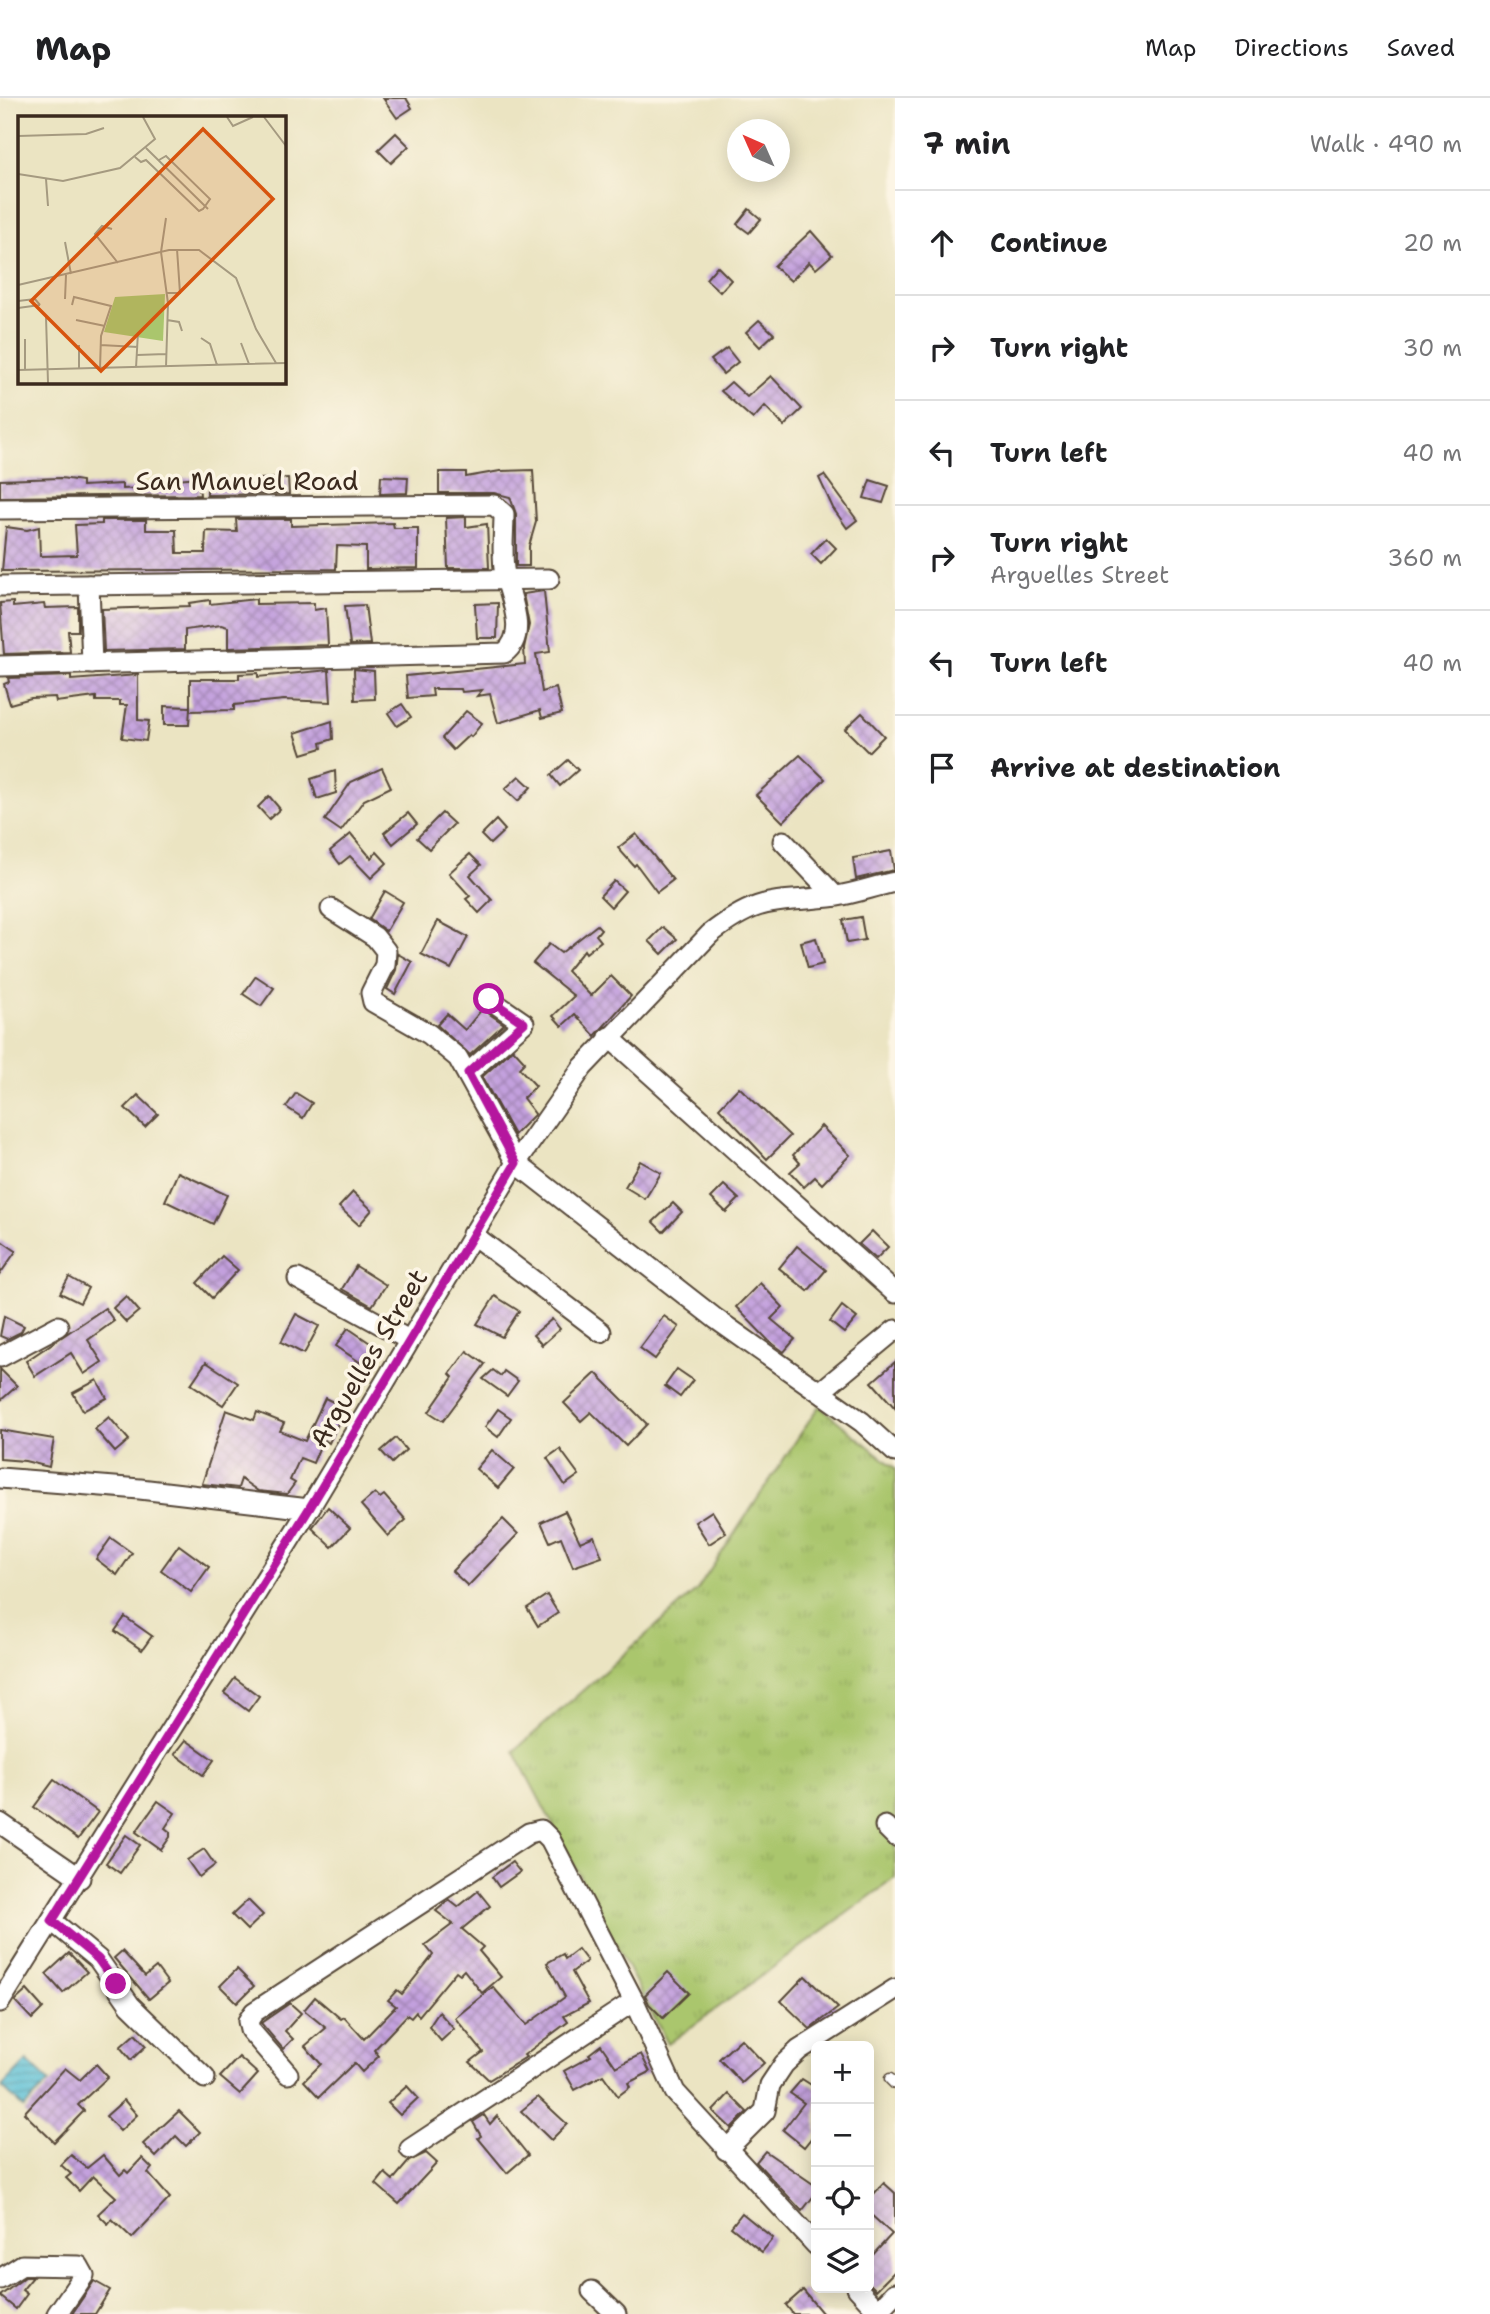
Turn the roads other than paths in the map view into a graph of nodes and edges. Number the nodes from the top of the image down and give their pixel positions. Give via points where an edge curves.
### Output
1 (0, 509) edge
2 (549, 579) dead end
3 (508, 581) junction
4 (89, 584) junction
5 (0, 586) edge
6 (92, 664) junction
7 (0, 666) edge
8 (783, 841) dead end
9 (895, 881) edge
10 (835, 896) junction
11 (331, 909) dead end
12 (489, 999) dead end
13 (609, 1037) junction
14 (468, 1073) junction
15 (516, 1163) junction
16 (472, 1234) junction
17 (298, 1279) dead end
18 (895, 1293) edge
19 (58, 1326) dead end
20 (895, 1330) edge
21 (601, 1332) dead end
22 (409, 1340) junction
23 (0, 1357) edge
24 (820, 1392) junction
25 (895, 1452) edge
26 (0, 1478) edge
27 (309, 1509) junction
28 (0, 1823) edge
29 (80, 1878) junction
30 (52, 1921) junction
31 (895, 1989) edge
32 (634, 2001) junction
33 (0, 2002) edge
34 (288, 2074) dead end
35 (205, 2078) dead end
36 (410, 2149) dead end
37 (726, 2150) junction
38 (811, 2240) edge
39 (0, 2279) edge
40 (592, 2291) dead end
41 (861, 2293) edge
42 (895, 2293) edge
43 (877, 2312) edge
44 (57, 2314) edge
45 (616, 2314) edge

1 - 3 street, San Manuel Road via 494,505 504,514
2 - 3 street
3 - 4 street
3 - 6 street via 516,613 514,641 504,653
4 - 5 street
4 - 6 street
6 - 7 street
8 - 10 street
9 - 10 street, Arguelles Street
10 - 13 street, Arguelles Street via 754,905 730,919
11 - 14 street via 375,937 386,951 385,965 371,993 373,1002 445,1046
12 - 14 street via 524,1023
13 - 15 street, Arguelles Street via 557,1101
13 - 18 street
14 - 15 street
15 - 16 street, Arguelles Street
15 - 24 street via 716,1319
16 - 21 street
16 - 22 street, Arguelles Street
17 - 22 street
19 - 23 street
20 - 24 street
22 - 27 street, Arguelles Street
24 - 25 street
26 - 27 street
27 - 29 street, Arguelles Street
28 - 29 street
29 - 30 street, Arguelles Street
30 - 33 street, Arguelles Street
30 - 35 street via 98,1959 130,2005
31 - 37 street via 784,2063 770,2085 765,2111
32 - 34 street via 550,1839 535,1830 254,2012 248,2021 250,2030
32 - 36 street
32 - 37 street via 675,2092
37 - 38 street
39 - 44 street via 22,2265 79,2266 84,2275
40 - 45 street
41 - 43 street
42 - 43 street

